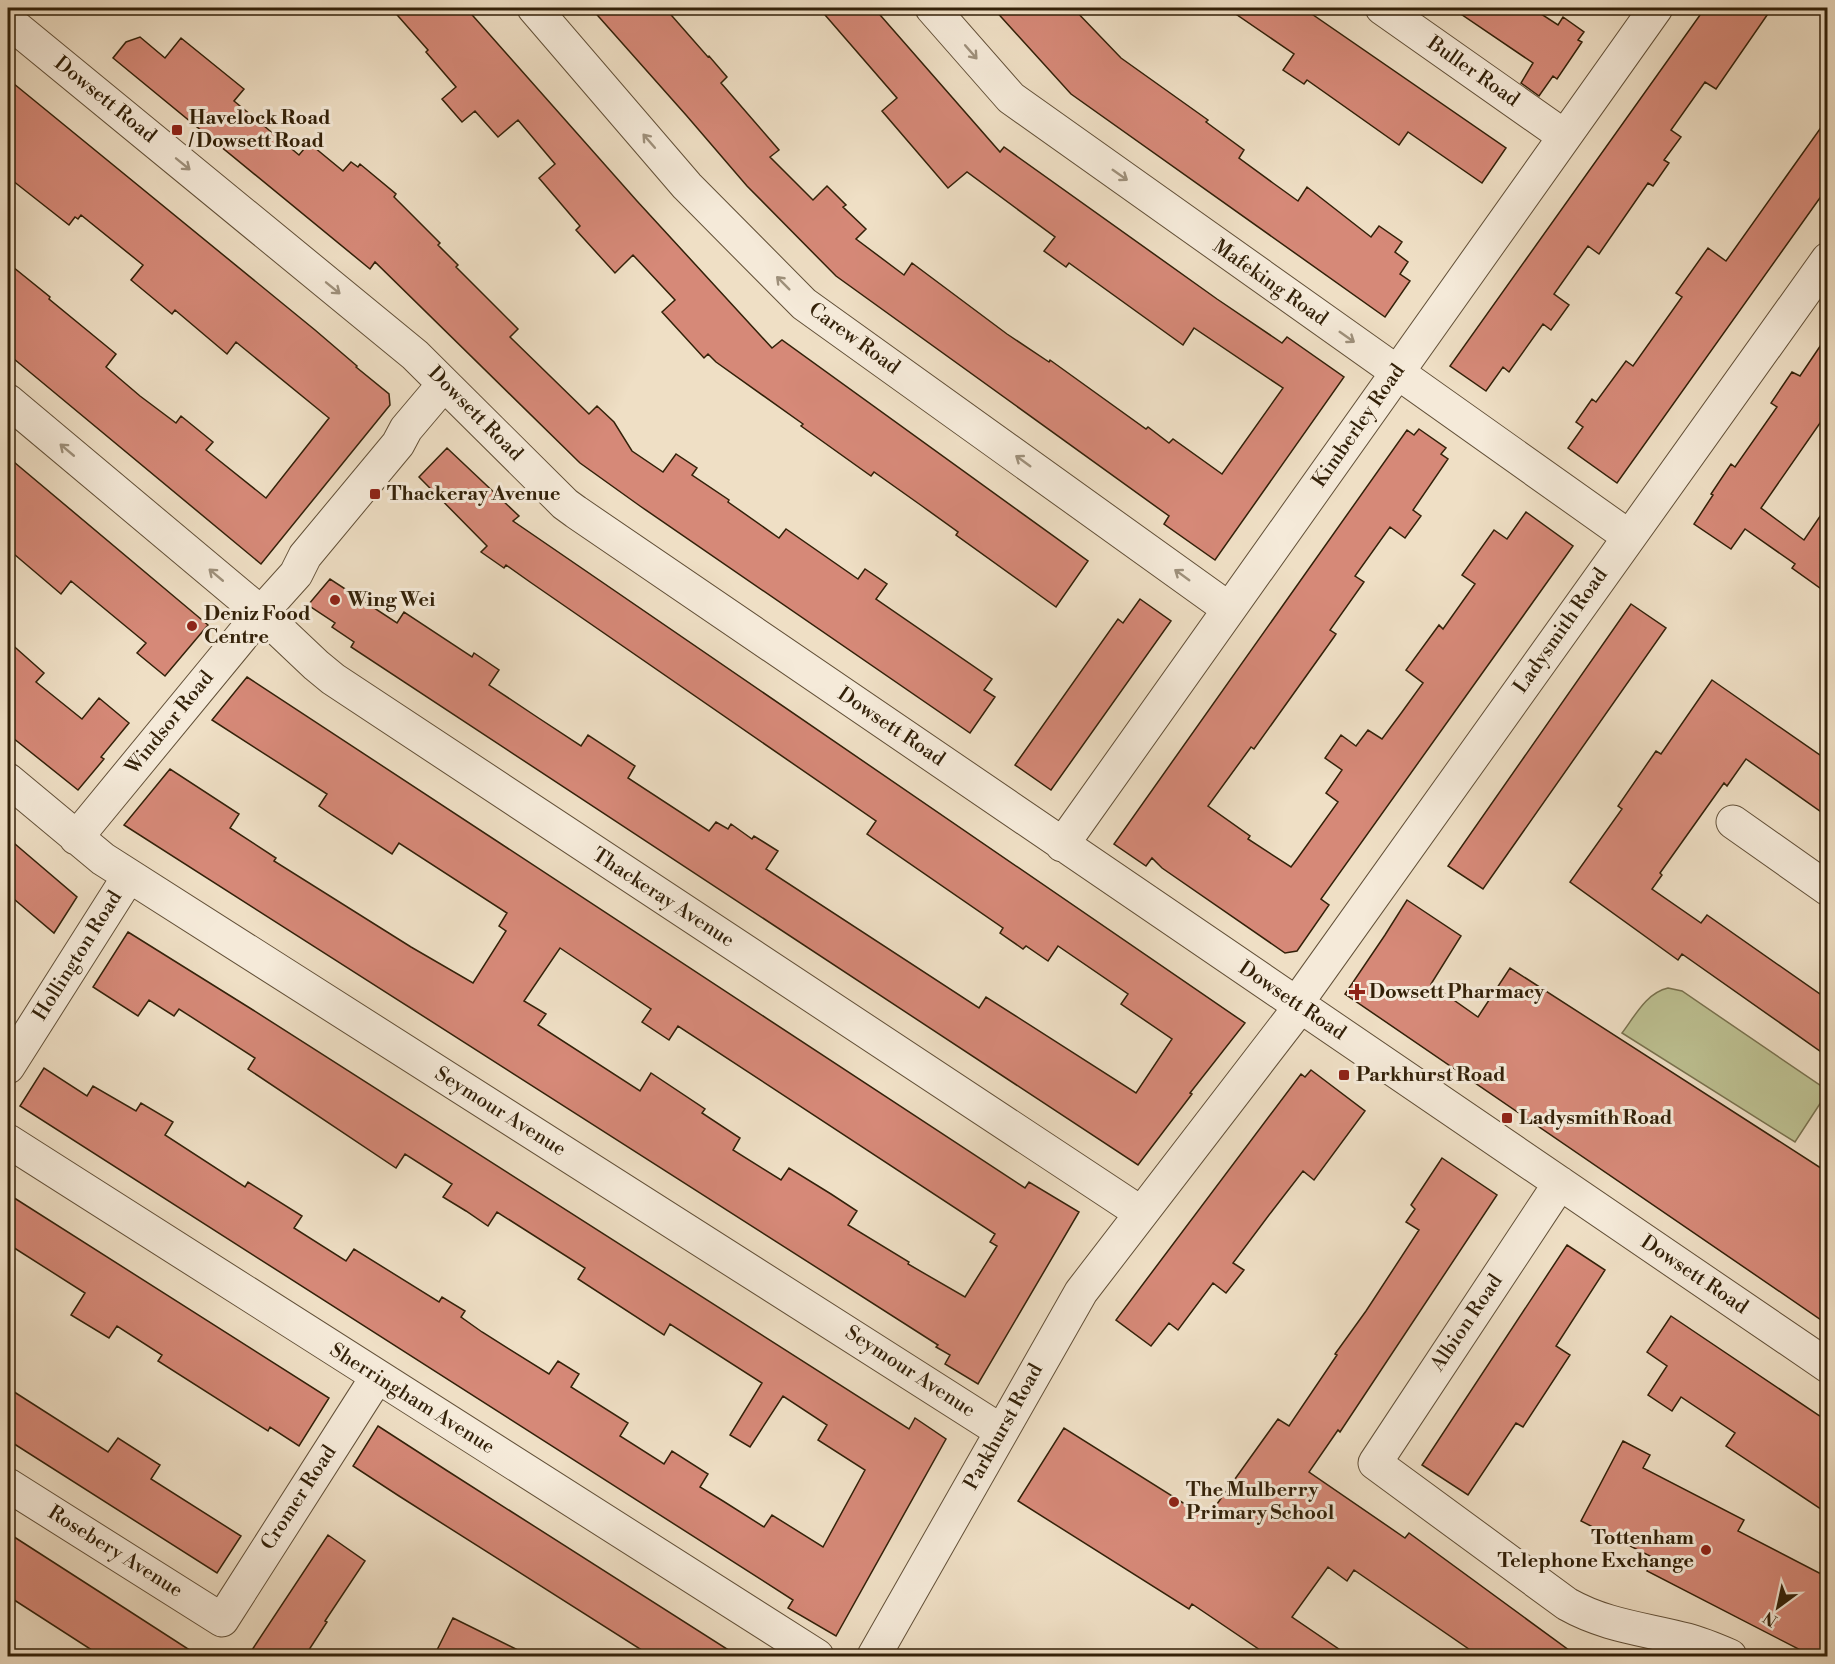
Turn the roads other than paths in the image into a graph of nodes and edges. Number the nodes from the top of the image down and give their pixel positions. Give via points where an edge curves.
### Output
1 (534, 8) edge
2 (932, 8) edge
3 (1382, 8) edge
4 (1656, 8) edge
5 (8, 21) edge
6 (1564, 136) junction
7 (1827, 259) edge
8 (1396, 373) junction
9 (444, 384) junction
10 (8, 401) edge
11 (1628, 536) junction
12 (1229, 609) junction
13 (261, 612) junction
14 (8, 780) edge
15 (1733, 822) dead end
16 (76, 838) junction
17 (1062, 845) junction
18 (129, 876) junction
19 (1827, 889) edge
20 (1298, 1005) junction
21 (8, 1067) edge
22 (8, 1141) edge
23 (1560, 1183) junction
24 (1141, 1213) junction
25 (1827, 1366) edge
26 (377, 1377) junction
27 (1001, 1431) junction
28 (8, 1485) edge
29 (222, 1620) joint
30 (817, 1656) edge
31 (874, 1656) edge
32 (1730, 1656) edge

12 -> 1 street, Carew Road via 804,304 687,186
2 -> 8 street, Mafeking Road via 1011,98
3 - 6 street, Buller Road
4 - 6 street, Kimberley Road
5 -> 9 street, Dowsett Road via 406,347
6 - 8 street, Kimberley Road
7 - 11 street, Ladysmith Road
8 - 11 street, Mafeking Road
8 - 12 street, Kimberley Road
9 - 13 street, Windsor Road via 305,556 296,574
9 - 17 street, Dowsett Road via 565,504
13 -> 10 street, Thackeray Avenue
11 - 20 street, Ladysmith Road
12 - 17 street, Kimberley Road
13 - 16 street, Windsor Road
13 - 24 street, Thackeray Avenue via 333,679
14 - 16 street, Seymour Avenue
15 - 19 street
16 - 18 street, Seymour Avenue
17 - 20 street, Dowsett Road
18 - 21 street, Hollington Road
18 - 27 street, Seymour Avenue
20 - 23 street, Dowsett Road
20 - 24 street, Parkhurst Road
22 - 26 street, Sherringham Avenue
23 - 25 street, Dowsett Road
23 - 32 street, Albion Road via 1375,1463 1584,1614 1688,1640
24 - 27 street, Parkhurst Road via 1081,1292
26 - 29 street, Cromer Road
26 - 30 street, Sherringham Avenue
27 - 31 street, Parkhurst Road
28 - 29 street, Rosebery Avenue

